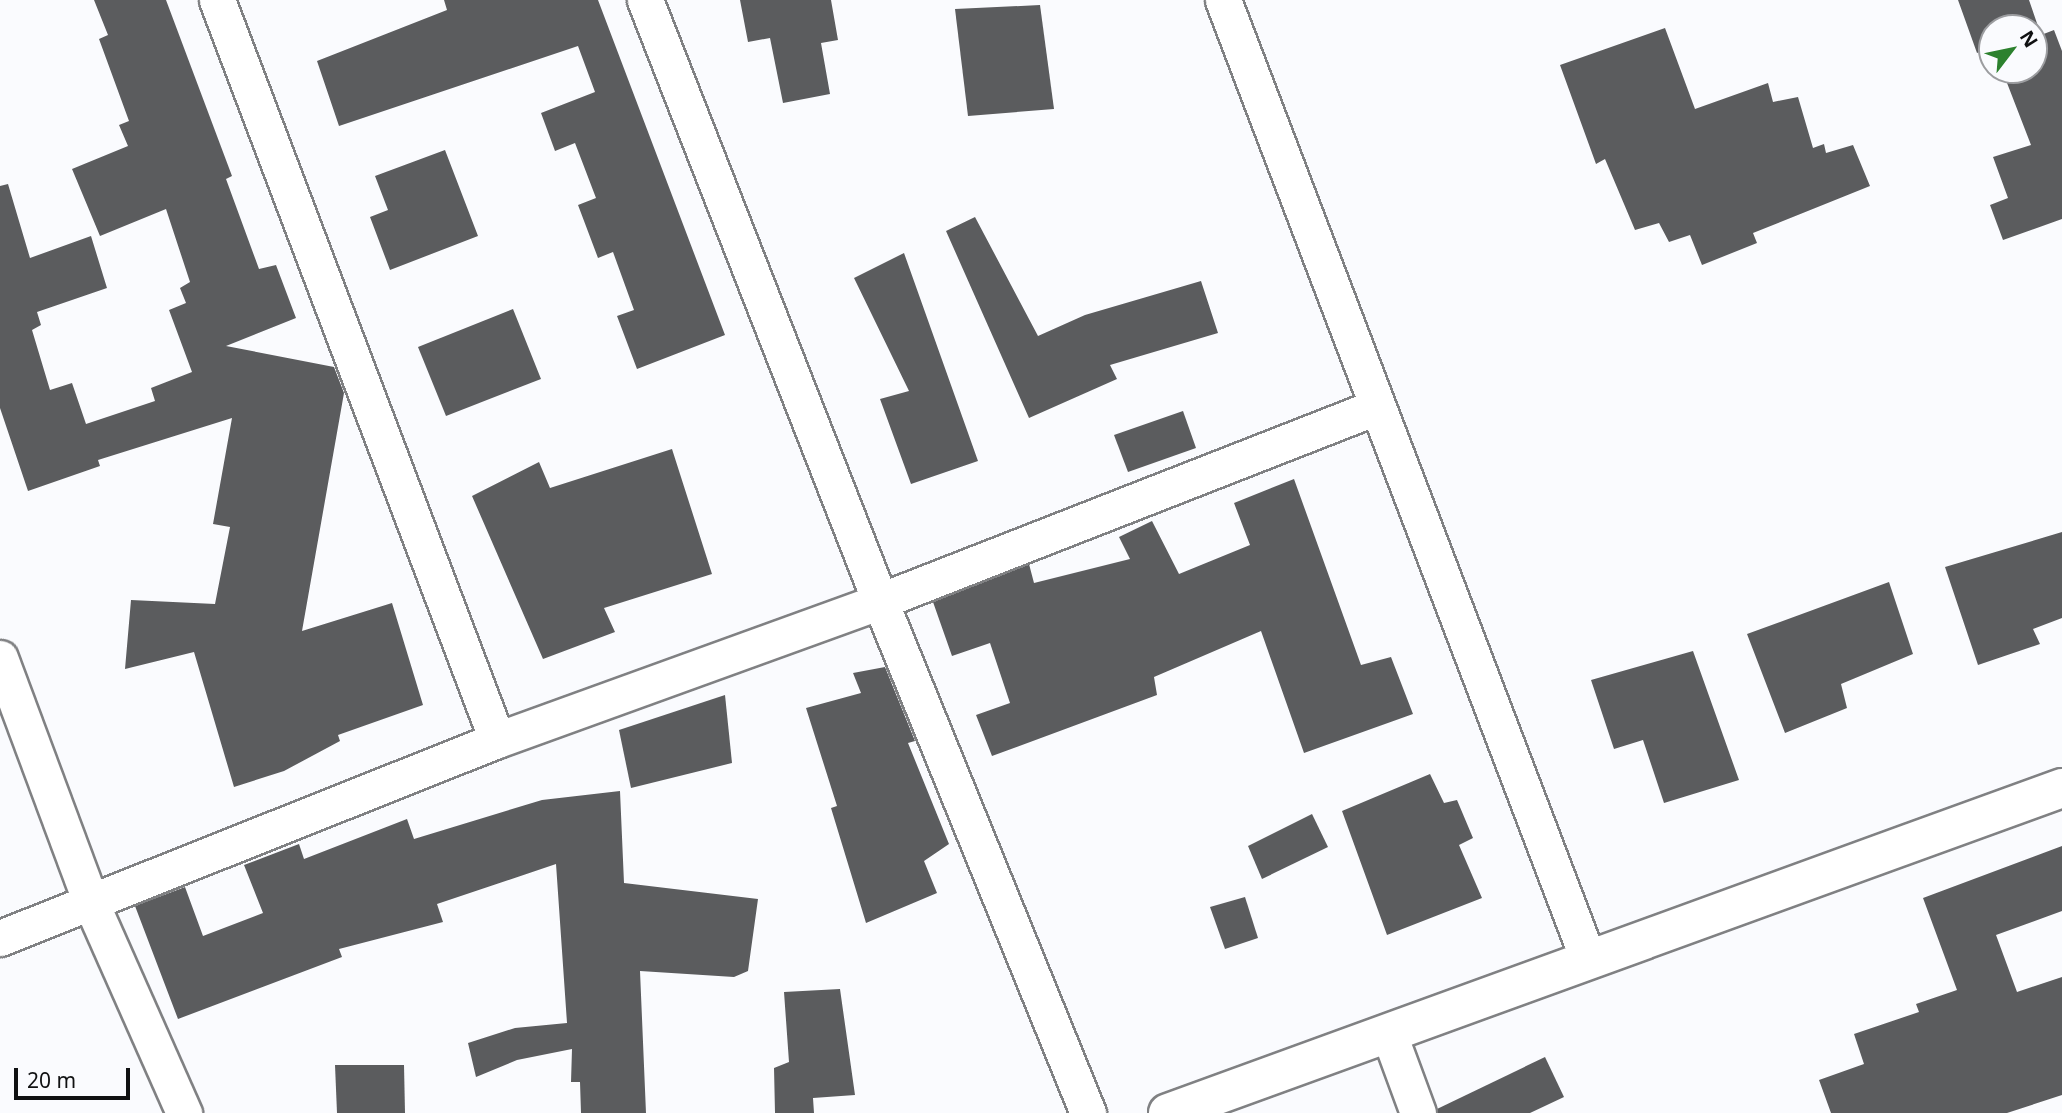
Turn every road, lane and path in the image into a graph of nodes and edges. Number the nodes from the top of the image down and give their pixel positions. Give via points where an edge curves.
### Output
1 (217, 0) edge
2 (645, 0) edge
3 (1223, 0) edge
4 (1376, 407) junction
5 (880, 601) junction
6 (0, 658) edge
7 (498, 740) junction
8 (2062, 788) edge
9 (91, 903) junction
10 (0, 938) edge
11 (1588, 959) junction
12 (1389, 1034) junction
13 (184, 1113) edge
14 (1087, 1113) edge
15 (1168, 1113) edge
16 (1418, 1113) edge

1 - 7 street
2 - 5 street
3 - 4 street
4 - 5 street
4 - 11 street
5 - 7 street
5 - 14 street
6 - 9 street
7 - 9 street
8 - 11 street via 1721,915
9 - 10 street
9 - 13 street
11 - 12 street
12 - 15 street
12 - 16 street

